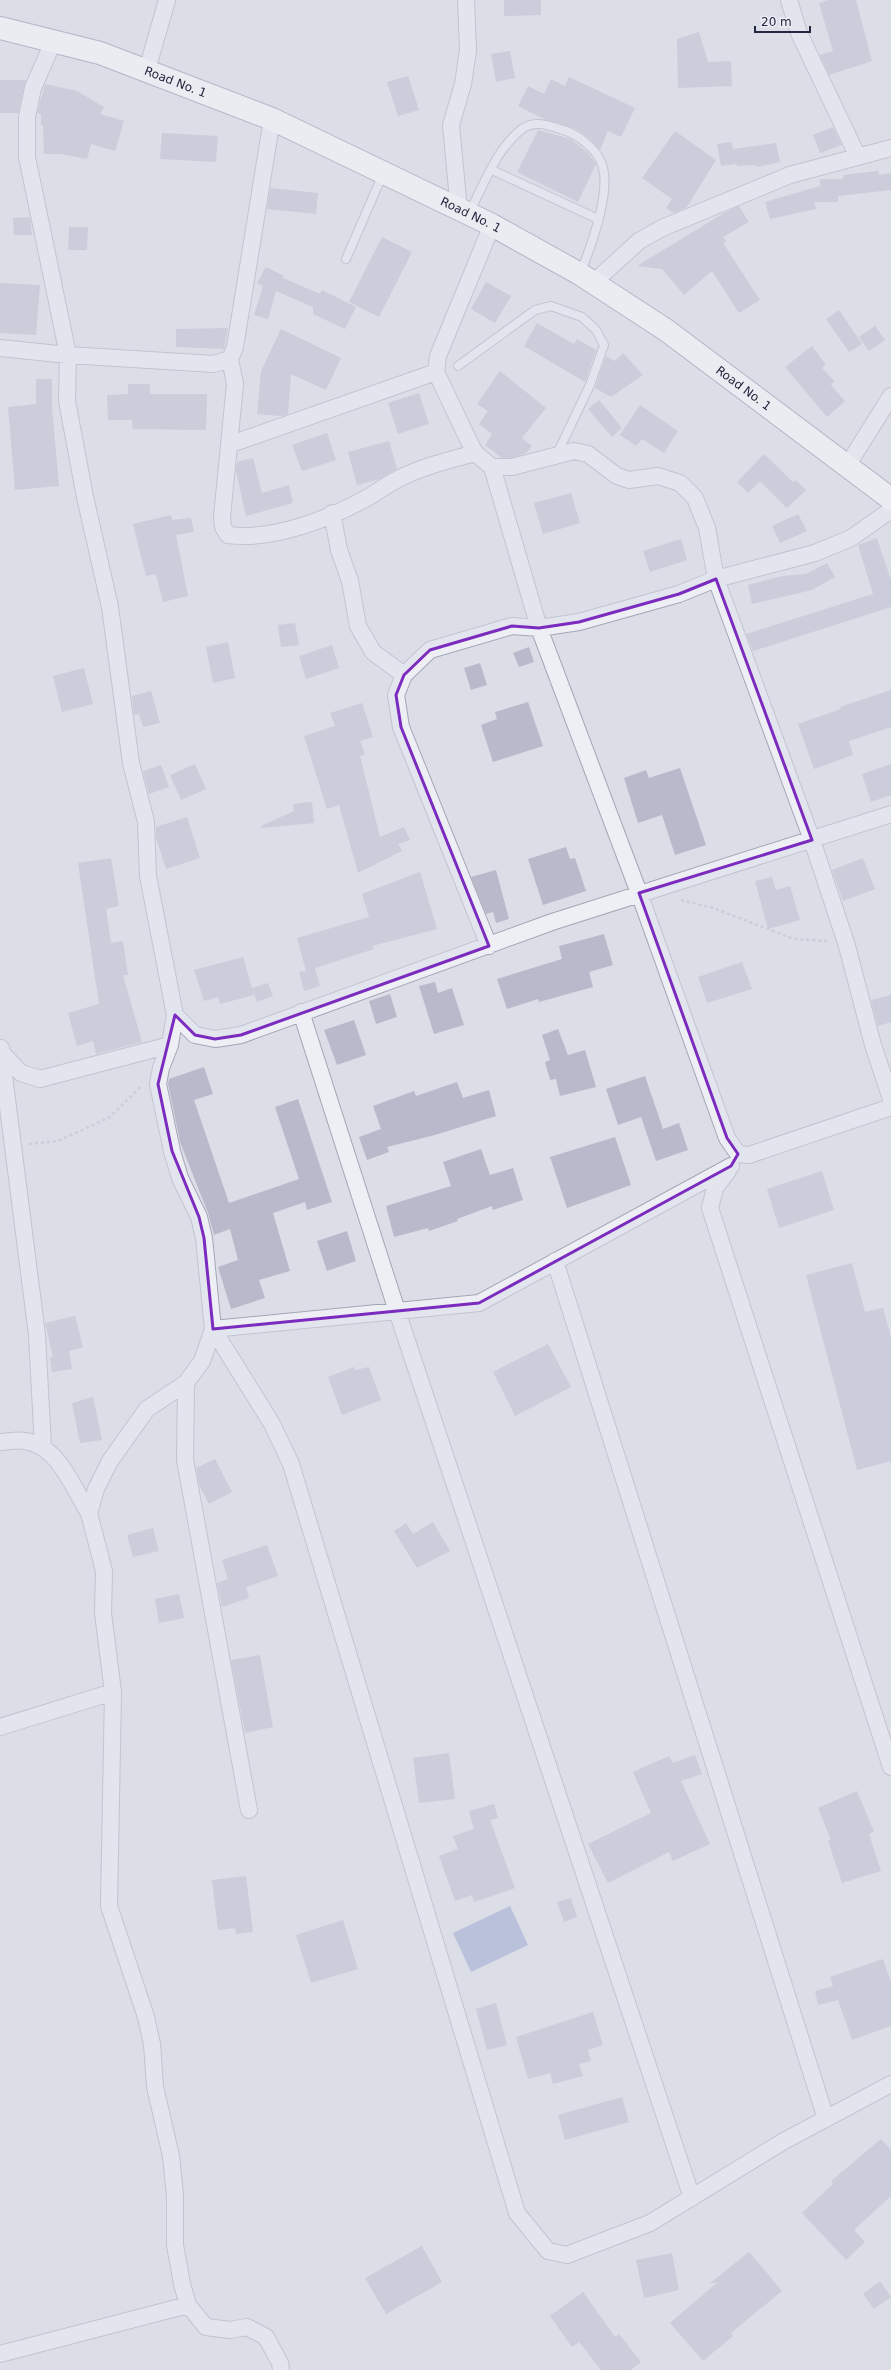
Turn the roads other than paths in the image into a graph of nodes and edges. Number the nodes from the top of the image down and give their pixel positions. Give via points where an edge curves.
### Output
1 (167, 0) edge
2 (466, 0) edge
3 (789, 0) edge
4 (0, 28) edge
5 (53, 42) junction
6 (147, 70) junction
7 (272, 119) junction
8 (891, 148) edge
9 (858, 157) junction
10 (492, 170) junction
11 (384, 173) junction
12 (464, 212) junction
13 (598, 219) junction
14 (492, 225) junction
15 (346, 259) dead end
16 (586, 278) junction
17 (0, 348) edge
18 (68, 355) junction
19 (230, 359) junction
20 (458, 366) dead end
21 (436, 372) junction
22 (891, 396) edge
23 (231, 444) junction
24 (475, 453) junction
25 (557, 454) junction
26 (847, 466) junction
27 (492, 467) junction
28 (891, 499) edge
29 (891, 510) edge
30 (332, 513) junction
31 (716, 579) junction
32 (539, 628) junction
33 (404, 675) junction
34 (891, 814) edge
35 (812, 840) junction
36 (639, 893) junction
37 (489, 946) junction
38 (301, 1012) junction
39 (175, 1016) junction
40 (170, 1045) junction
41 (0, 1047) edge
42 (891, 1099) edge
43 (891, 1107) edge
44 (734, 1160) junction
45 (555, 1262) junction
46 (397, 1311) junction
47 (213, 1329) junction
48 (186, 1383) junction
49 (0, 1442) edge
50 (43, 1447) junction
51 (89, 1514) junction
52 (113, 1692) junction
53 (0, 1727) edge
54 (891, 1767) edge
55 (249, 1810) dead end
56 (891, 2084) edge
57 (826, 2119) junction
58 (692, 2198) junction
59 (188, 2305) junction
60 (0, 2354) edge
61 (281, 2370) edge

1 - 6 street
2 - 12 street via 468,50 463,84 451,124
3 - 9 street via 799,33
4 - 5 highway, Road No. 1
5 - 6 highway, Road No. 1
5 - 18 street via 33,88 27,117 27,157
6 - 7 highway, Road No. 1
7 - 11 highway, Road No. 1
7 - 19 street via 235,347
8 - 9 street
9 - 16 street via 790,175 662,228
10 - 12 lane
10 - 13 lane
10 - 13 lane via 505,146 523,128 538,123 568,131 590,146 603,167 604,183
11 - 12 highway, Road No. 1
11 - 15 lane
12 - 14 highway, Road No. 1
13 - 16 lane
14 - 16 highway, Road No. 1
14 - 21 street via 438,356
16 - 26 highway, Road No. 1 via 666,330
17 - 18 street
18 - 19 street via 214,364
18 - 39 street via 67,401 85,497 110,606 131,763 146,822 148,876
19 - 23 street via 236,384
20 - 25 lane via 535,310 551,306 582,317 596,330 604,344 590,385
21 - 23 street
21 - 24 street
22 - 26 street
23 - 30 street via 222,518 228,536 265,535 307,525
24 - 27 street
24 - 30 street via 401,477 371,495
25 - 27 street via 512,467
25 - 31 street via 574,451 588,454 617,476 629,480 658,476 680,483 696,498 707,528
26 - 28 highway, Road No. 1
27 - 32 street
29 - 31 street via 852,538 815,553
30 - 33 street via 339,550 350,581 358,626 373,652
31 - 32 street via 679,594 625,610 579,622
31 - 35 street
32 - 33 street via 512,626 430,650
32 - 36 street
33 - 37 street via 396,695 401,727
34 - 35 street
35 - 36 street
35 - 42 street via 847,946 873,1045
36 - 37 street
36 - 44 street
37 - 38 street
38 - 39 street via 241,1035 215,1039 195,1035
38 - 46 street
39 - 40 street
40 - 41 street via 40,1078 21,1073
40 - 47 street via 158,1084 180,1178 199,1217 204,1238
41 - 50 street via 38,1334
43 - 44 street
44 - 45 street
44 - 54 street via 715,1188 710,1208
45 - 46 street via 479,1303
45 - 57 street
46 - 47 street
46 - 58 street
47 - 48 street via 202,1361
47 - 58 street via 272,1424 291,1464 517,2213 548,2251 567,2255 650,2223
48 - 51 street via 147,1409 125,1438 110,1460 96,1489
48 - 55 street via 185,1460
49 - 50 street via 25,1440
50 - 51 street via 55,1457
51 - 52 street via 104,1571 103,1613
52 - 53 street
52 - 59 street via 108,1906 146,2017 152,2044 156,2087 176,2195 175,2245
56 - 57 street
57 - 58 street via 784,2141
59 - 60 street
59 - 61 street via 206,2327 230,2330 247,2328 266,2337

